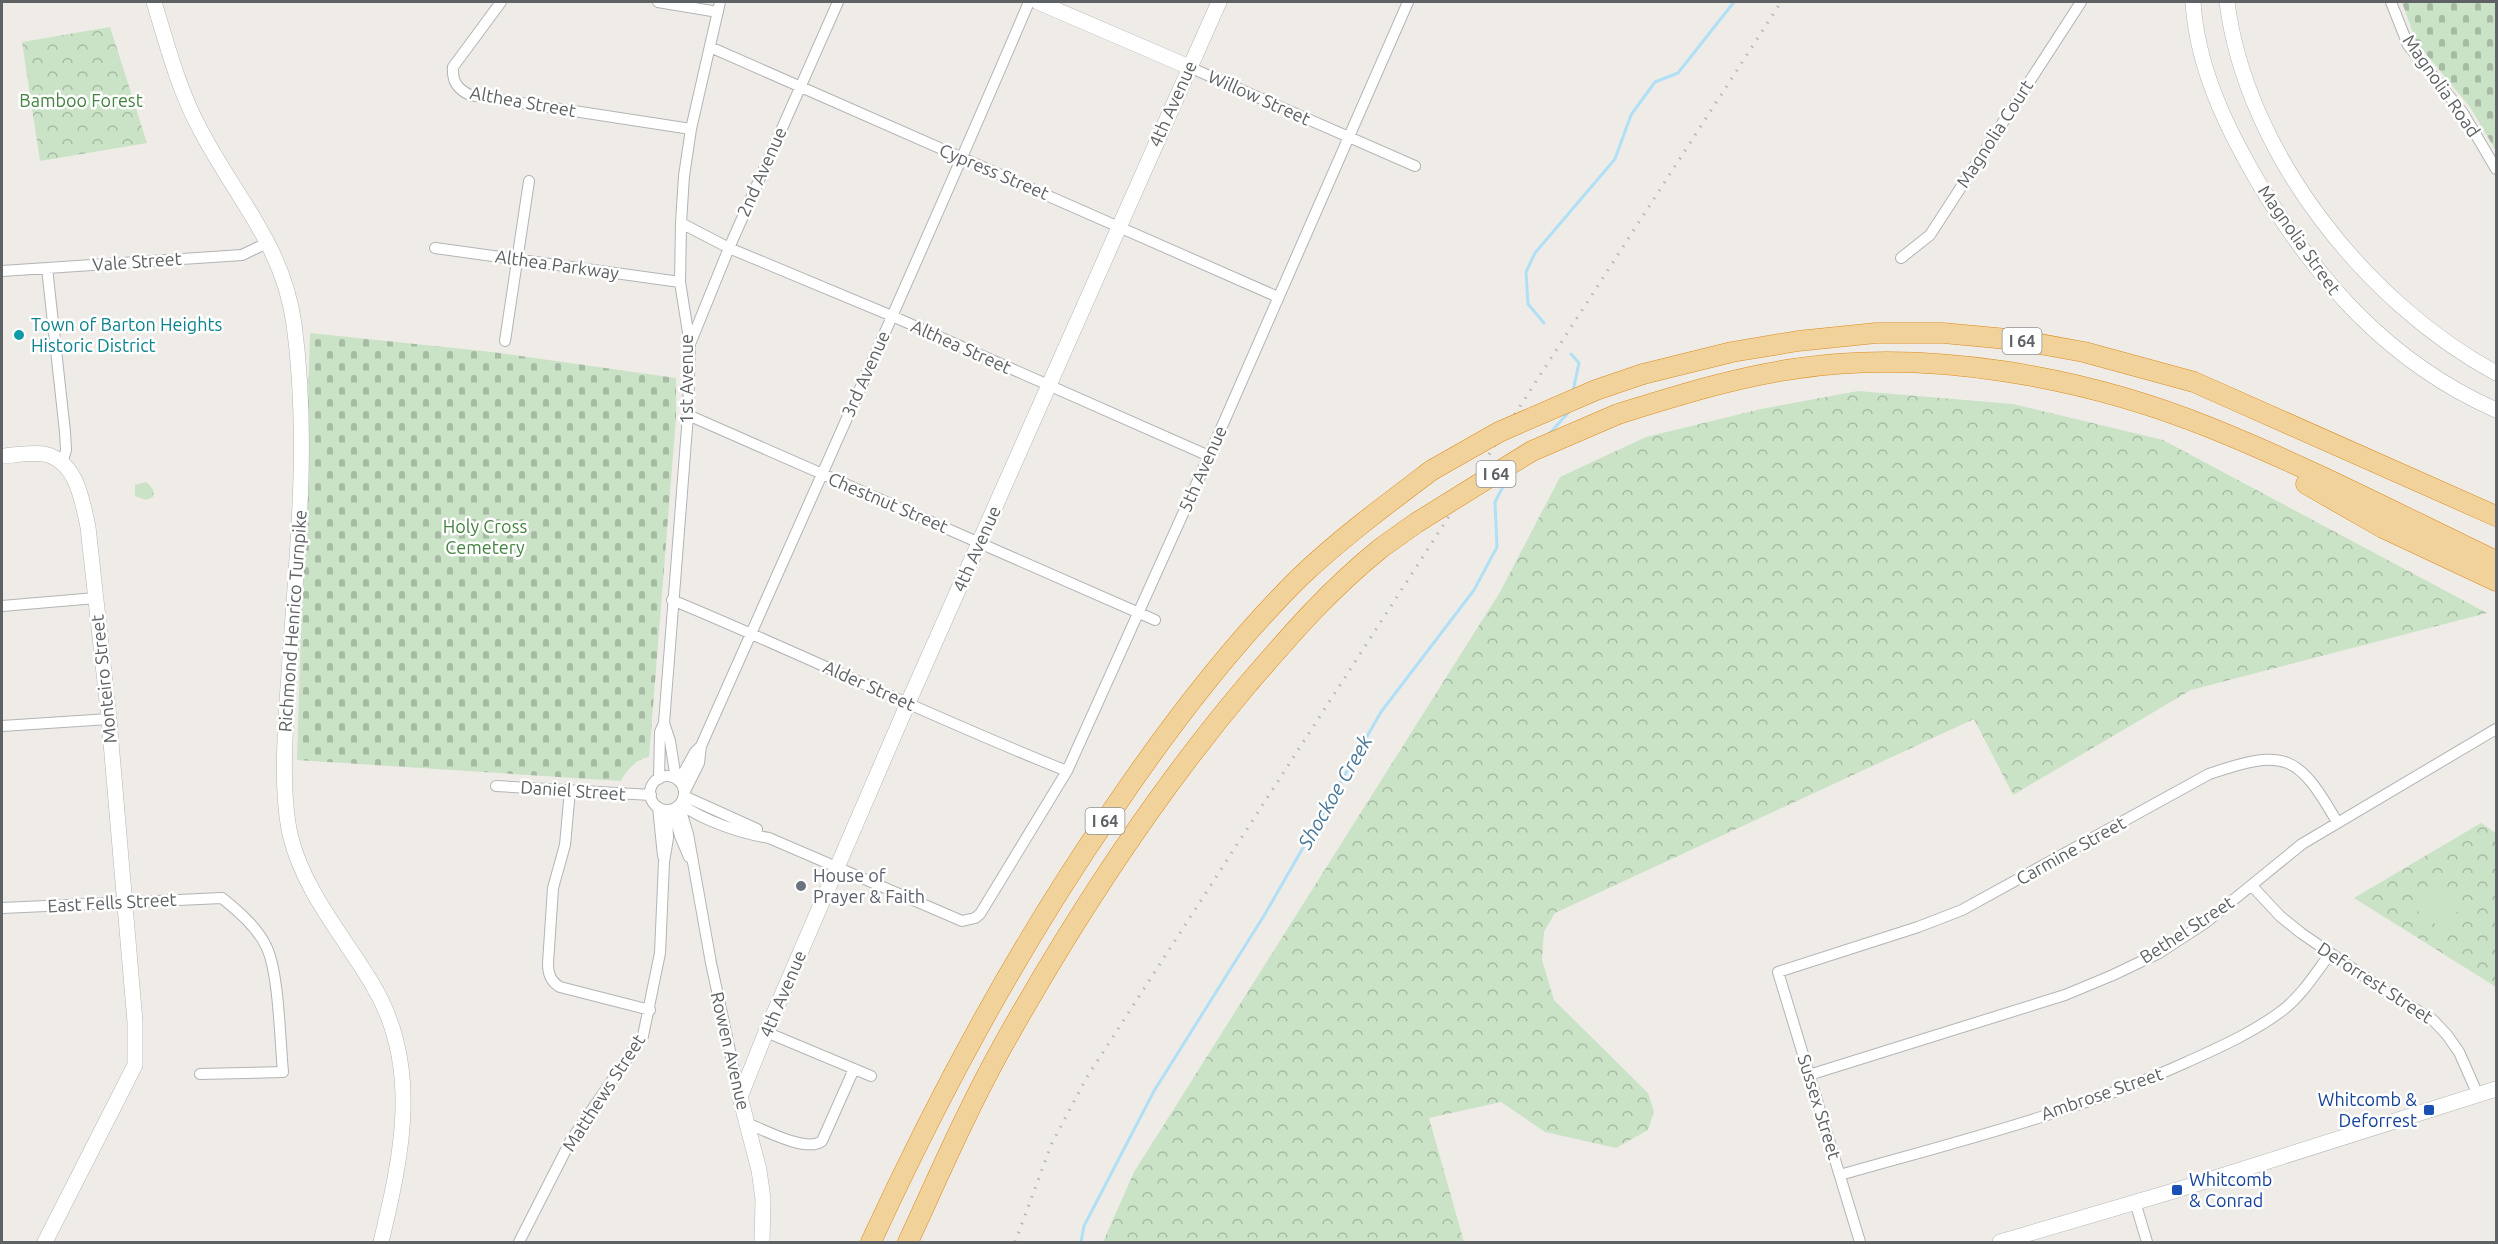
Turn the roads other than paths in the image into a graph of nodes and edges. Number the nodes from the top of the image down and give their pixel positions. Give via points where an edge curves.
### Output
1 (154, 2) edge
2 (501, 2) edge
3 (658, 2) edge
4 (838, 2) edge
5 (1029, 2) edge
6 (1038, 2) edge
7 (1218, 2) edge
8 (1408, 2) edge
9 (2081, 2) edge
10 (2193, 2) edge
11 (2227, 2) edge
12 (2391, 2) edge
13 (719, 7) edge
14 (710, 47) junction
15 (1189, 67) junction
16 (800, 86) junction
17 (691, 129) junction
18 (1349, 137) junction
19 (963, 159) junction
20 (1415, 166) dead end
21 (2496, 169) edge
22 (529, 181) dead end
23 (681, 223) junction
24 (1120, 226) junction
25 (269, 242) junction
26 (435, 248) dead end
27 (729, 248) junction
28 (1901, 258) dead end
29 (517, 260) junction
30 (47, 268) junction
31 (2, 271) edge
32 (681, 282) junction
33 (1278, 297) junction
34 (892, 316) junction
35 (505, 341) dead end
36 (690, 345) junction
37 (2496, 373) edge
38 (1049, 385) junction
39 (2496, 410) edge
40 (688, 415) junction
41 (2211, 428) junction
42 (2, 456) edge
43 (1209, 456) junction
44 (62, 464) junction
45 (820, 474) junction
46 (2496, 516) edge
47 (980, 543) junction
48 (2496, 561) edge
49 (2496, 581) edge
50 (96, 598) junction
51 (672, 600) junction
52 (2, 606) edge
53 (1137, 614) junction
54 (1155, 620) dead end
55 (752, 632) junction
56 (908, 703) junction
57 (109, 719) junction
58 (664, 723) junction
59 (2, 726) edge
60 (2496, 729) edge
61 (701, 746) junction
62 (1067, 771) junction
63 (659, 779) junction
64 (678, 780) junction
65 (496, 786) dead end
66 (570, 790) junction
67 (651, 795) junction
68 (675, 803) junction
69 (2337, 822) junction
70 (837, 867) junction
71 (2252, 886) junction
72 (124, 903) junction
73 (2, 908) edge
74 (2330, 954) junction
75 (1778, 972) joint
76 (650, 1010) junction
77 (766, 1032) junction
78 (854, 1069) junction
79 (200, 1074) dead end
80 (1809, 1075) junction
81 (871, 1076) dead end
82 (2496, 1089) edge
83 (2478, 1095) junction
84 (740, 1097) junction
85 (747, 1123) junction
86 (1840, 1175) junction
87 (2135, 1202) junction
88 (45, 1242) edge
89 (381, 1242) edge
90 (519, 1242) edge
91 (762, 1242) edge
92 (871, 1242) edge
93 (908, 1242) edge
94 (1860, 1242) edge
95 (2004, 1242) edge
96 (2147, 1242) edge

1 - 25 street, Richmond Henrico Turnpike via 193,115
2 - 17 street, Althea Street via 453,67 453,77 463,92
3 - 13 street
4 - 16 street, 2nd Avenue
5 - 19 street, 3rd Avenue
6 - 15 street, Willow Street
7 - 15 street, 4th Avenue
8 - 18 street, 5th Avenue
9 - 28 street, Magnolia Court via 1930,235
10 - 39 street, Magnolia Street via 2203,61 2225,122 2273,208 2314,267 2390,345 2450,386
11 - 37 street, Magnolia Street via 2253,100 2277,148 2316,210 2348,252 2397,304
12 - 21 street, Magnolia Road via 2408,45 2463,113
13 - 14 street, 1st Avenue
14 - 16 street, Cypress Street
14 - 17 street, 1st Avenue
15 - 18 street, Willow Street
15 - 24 street, 4th Avenue
16 - 19 street, Cypress Street
16 - 27 street, 2nd Avenue
17 - 23 street, 1st Avenue
18 - 20 street, Willow Street
18 - 33 street, 5th Avenue
19 - 24 street, Cypress Street
19 - 34 street, 3rd Avenue
22 - 29 street
23 - 27 street, Althea Street
23 - 32 street, 1st Avenue
24 - 33 street, Cypress Street
24 - 38 street, 4th Avenue
25 - 30 street, Vale Street via 242,255
25 - 89 street, Richmond Henrico Turnpike via 283,275 292,313 302,440 286,718 287,811 303,872 373,985 397,1046 405,1110 394,1190
26 - 29 street, Althea Parkway
27 - 34 street, Althea Street
27 - 36 street, 2nd Avenue
29 - 32 street, Althea Parkway
29 - 35 street
30 - 31 street, Vale Street
30 - 44 street via 65,432
32 - 36 street, 1st Avenue
33 - 43 street, 5th Avenue
34 - 38 street, Althea Street
34 - 45 street, 3rd Avenue
36 - 40 street, 1st Avenue
38 - 43 street, Althea Street
38 - 47 street, 4th Avenue
40 - 45 street, Chestnut Street
40 - 51 street, 1st Avenue
41 - 48 highway, I 64
41 - 49 highway via 2383,528
41 - 93 highway, I 64, bridge via 2120,396 2006,371 1902,363 1796,369 1736,379 1618,414 1532,451 1416,523 1345,577 1302,621 1210,729 1134,836 1083,912 1002,1048
42 - 44 street via 44,454
43 - 53 street, 5th Avenue
44 - 50 street, Monteiro Street via 70,471 82,498
45 - 47 street, Chestnut Street
45 - 55 street, 3rd Avenue
46 - 92 highway, I 64, bridge via 2194,382 2084,352 1943,333 1875,333 1797,340 1743,350 1596,390 1499,432 1432,470 1301,577 1228,656 1150,754 1068,875 1001,986 963,1054
47 - 53 street, Chestnut Street
47 - 56 street, 4th Avenue
50 - 52 street
50 - 57 street, Monteiro Street
51 - 55 street, Alder Street
51 - 58 street, 1st Avenue
53 - 54 street, Chestnut Street
53 - 62 street, 5th Avenue
55 - 56 street, Alder Street
55 - 61 street, 3rd Avenue
56 - 62 street, Alder Street
56 - 70 street, 4th Avenue
57 - 59 street
57 - 72 street, Monteiro Street
58 - 63 street, 1st Avenue
58 - 64 street, 1st Avenue
60 - 69 street, Bethel Street
61 - 64 street, 3rd Avenue
61 - 68 street, 3rd Avenue via 699,763
62 - 70 street, 5th Avenue via 980,914 969,921
63 - 64 street
63 - 67 street
64 - 68 street, 1st Avenue
65 - 66 street, Daniel Street
66 - 67 street, Daniel Street
66 - 76 street via 565,845 553,888 549,975 560,987
67 - 68 street
68 - 70 street via 706,808
68 - 76 street, Matthews Street via 664,862 660,953
68 - 84 street, Rowen Avenue via 688,834
69 - 71 street, Bethel Street via 2302,844
69 - 75 street, Carmine Street via 2319,790 2295,765 2278,760 2239,764 2209,774 1962,910
70 - 77 street, 4th Avenue
71 - 74 street, Deforrest Street via 2280,916
71 - 80 street, Bethel Street via 2168,947 2114,975
72 - 73 street, East Fells Street
72 - 79 street, East Fells Street via 222,898 243,916 266,946 273,968 283,1072
72 - 88 street, Monteiro Street via 135,1065
74 - 83 street, Deforrest Street via 2433,1020 2459,1052
74 - 86 street, Ambrose Street via 2283,1010 2236,1040 2169,1071 2102,1096
75 - 80 street, Sussex Street
76 - 90 street, Matthews Street via 638,1045 571,1140
77 - 78 street
77 - 84 street, 4th Avenue
78 - 81 street
78 - 85 street via 822,1141 814,1146
80 - 86 street, Sussex Street
82 - 83 street
83 - 87 street
84 - 85 street, Rowen Avenue
85 - 91 street, Rowen Avenue via 763,1199
86 - 94 street, Sussex Street
87 - 95 street
87 - 96 street

